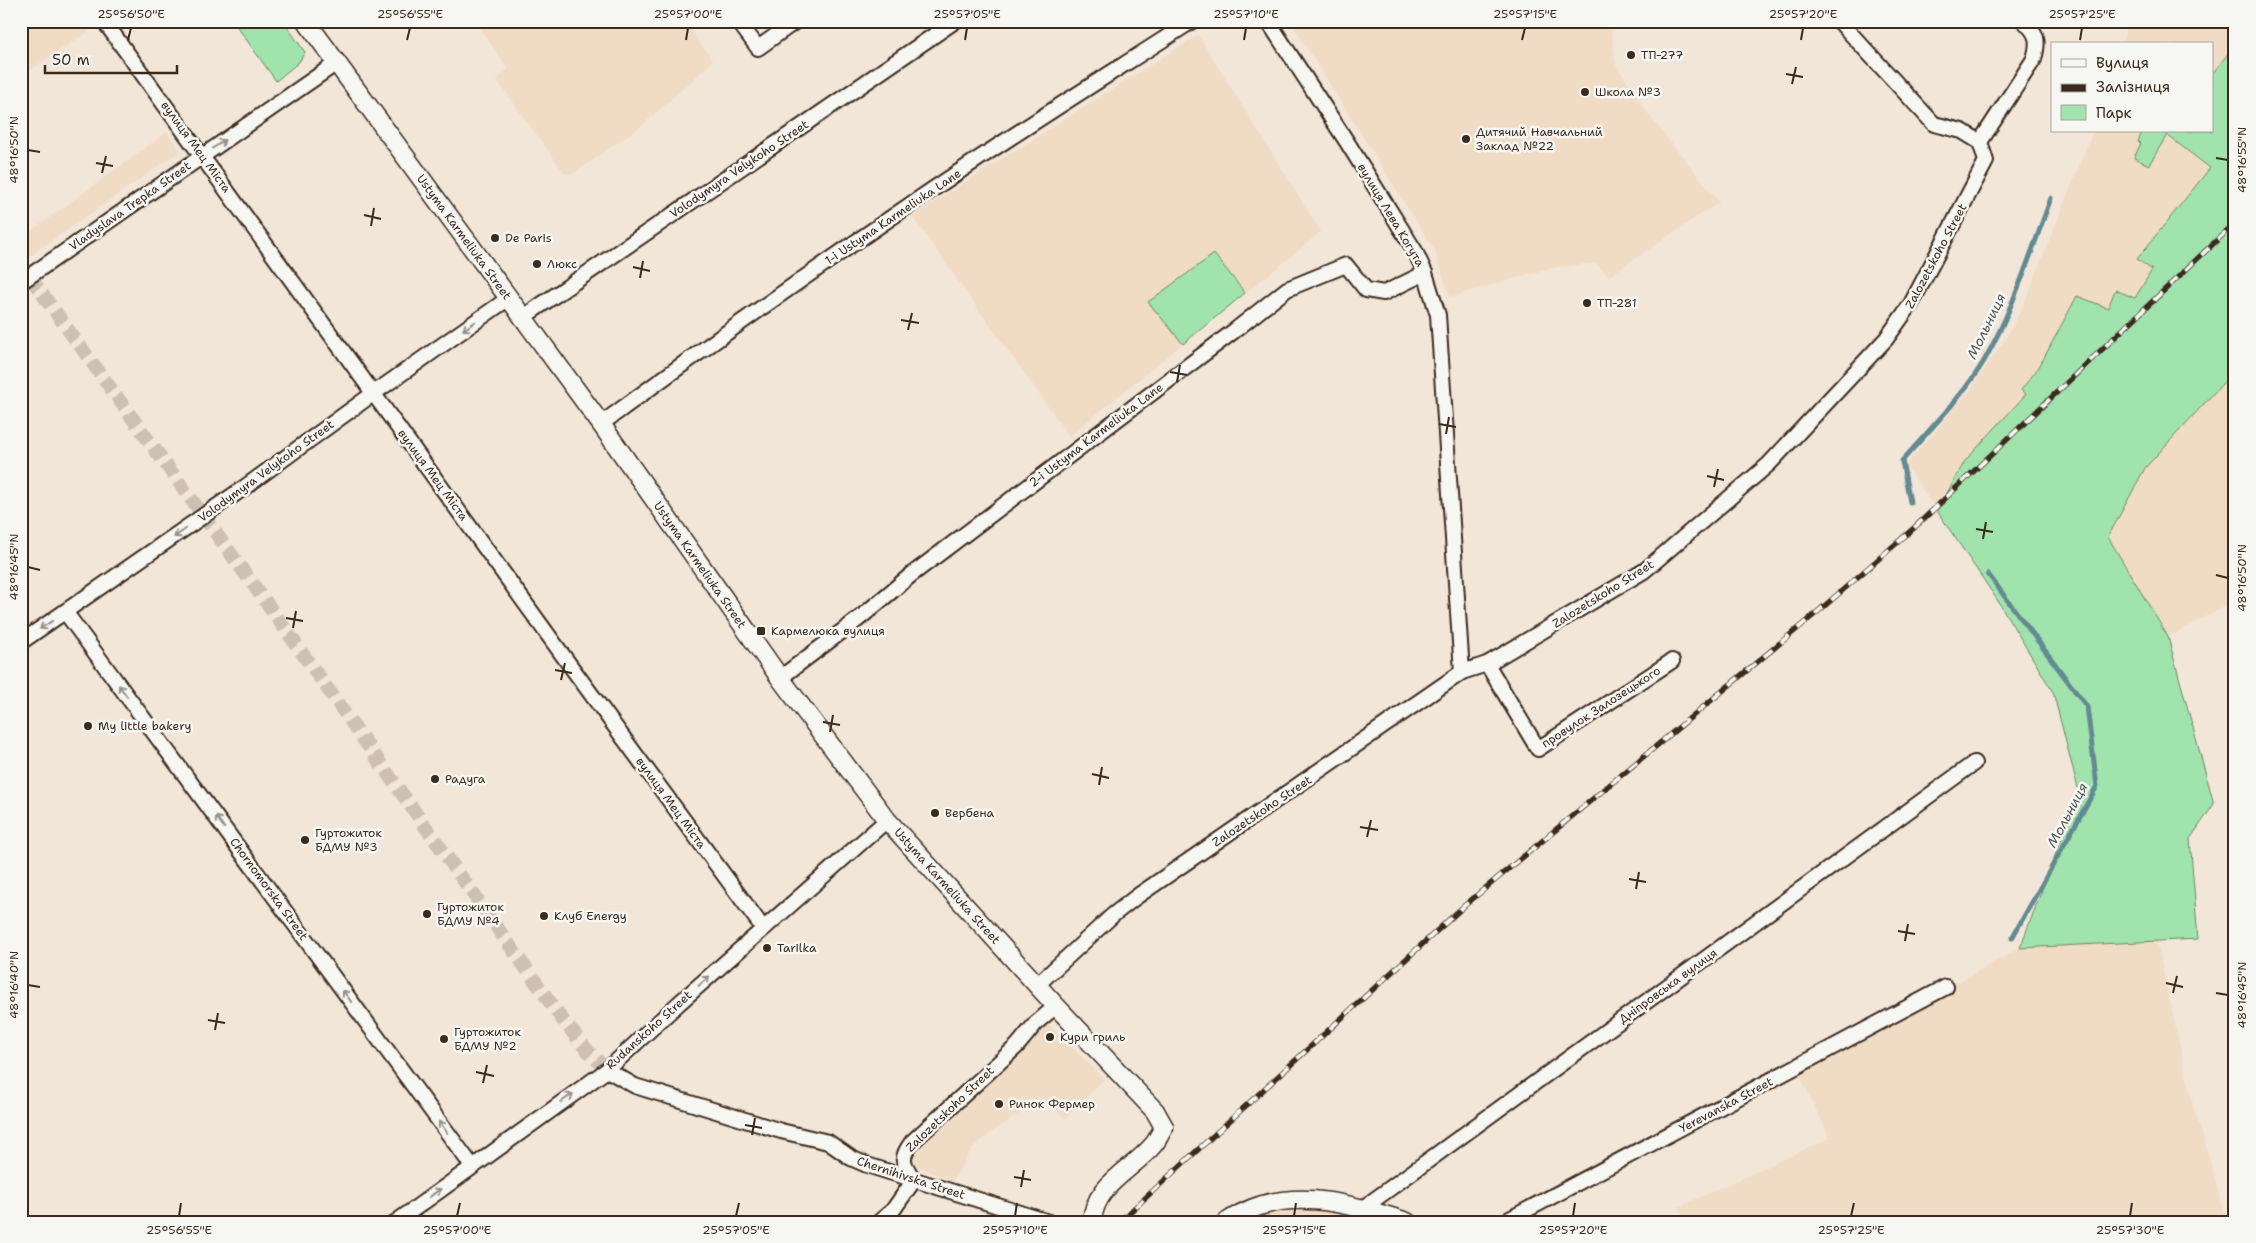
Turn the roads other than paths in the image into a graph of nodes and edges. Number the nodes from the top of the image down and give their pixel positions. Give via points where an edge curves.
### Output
1 (104, 21) edge
2 (306, 21) edge
3 (738, 21) edge
4 (796, 21) edge
5 (955, 21) edge
6 (1192, 21) edge
7 (1268, 21) edge
8 (1838, 21) edge
9 (2024, 21) edge
10 (338, 62) junction
11 (1980, 142) junction
12 (203, 156) junction
13 (1425, 273) junction
14 (21, 282) edge
15 (508, 298) junction
16 (522, 318) junction
17 (374, 392) junction
18 (601, 424) junction
19 (66, 613) junction
20 (24, 635) edge
21 (1672, 661) dead end
22 (1487, 664) junction
23 (1462, 672) junction
24 (780, 678) junction
25 (1974, 763) dead end
26 (887, 820) junction
27 (763, 928) junction
28 (1037, 985) junction
29 (1946, 987) dead end
30 (1056, 1006) junction
31 (607, 1070) junction
32 (472, 1166) junction
33 (914, 1180) junction
34 (1363, 1208) junction
35 (396, 1222) edge
36 (879, 1222) edge
37 (1049, 1222) edge
38 (1092, 1222) edge
39 (1227, 1222) edge
40 (1407, 1222) edge
41 (1504, 1222) edge

1 - 12 street, вулиця Мец Міста
2 - 10 street, Ustyma Karmeliuka Street
3 - 4 street via 758,48
5 - 16 street, Volodymyra Velykoho Street
6 - 18 street, 1-i Ustyma Karmeliuka Lane via 917,200
7 - 13 street, вулиця Лева Когута via 1415,251
8 - 11 street via 1934,124 1962,132
9 - 11 street via 2034,30 2038,44 2034,58
12 -> 10 street, Vladyslava Trepka Street
10 - 15 street, Ustyma Karmeliuka Street
11 - 22 street, Zalozetskoho Street via 1986,161 1911,304 1886,338 1769,464 1644,571
12 - 14 street, Vladyslava Trepka Street
12 - 17 street, вулиця Мец Міста
13 - 23 street, вулиця Лева Когута via 1438,315
13 - 24 street, 2-i Ustyma Karmeliuka Lane via 1384,293 1366,290 1346,265 1287,289
15 - 16 street, Ustyma Karmeliuka Street
15 -> 17 street, Volodymyra Velykoho Street
16 - 18 street, Ustyma Karmeliuka Street
17 -> 19 street, Volodymyra Velykoho Street
17 - 27 street, вулиця Мец Міста
18 - 24 street, Ustyma Karmeliuka Street
19 -> 20 street, Volodymyra Velykoho Street
32 -> 19 street, Chornomorska Street
21 - 22 street, провулок Залозецького via 1538,749
22 - 23 street, Zalozetskoho Street
23 - 28 street, Zalozetskoho Street via 1136,897
24 - 26 street, Ustyma Karmeliuka Street
25 - 34 street, Дніпровська вулиця
26 - 27 street, Rudanskoho Street
26 - 28 street, Ustyma Karmeliuka Street
31 -> 27 street, Rudanskoho Street
28 - 30 street, Ustyma Karmeliuka Street
29 - 41 street, Yerevanska Street
30 - 33 street, Zalozetskoho Street via 1036,1023 1018,1046 912,1142 904,1153 904,1164
30 - 38 street, Ustyma Karmeliuka Street via 1156,1111 1164,1127 1154,1144 1104,1190 1092,1214
32 -> 31 street, Rudanskoho Street
31 - 33 street, Chernihivska Street via 635,1086 781,1131 828,1142 851,1158
35 -> 32 street, Rudanskoho Street
33 - 36 street via 893,1210
33 - 37 street, Chernihivska Street
34 - 39 street via 1334,1201 1297,1199 1260,1205
34 - 40 street

